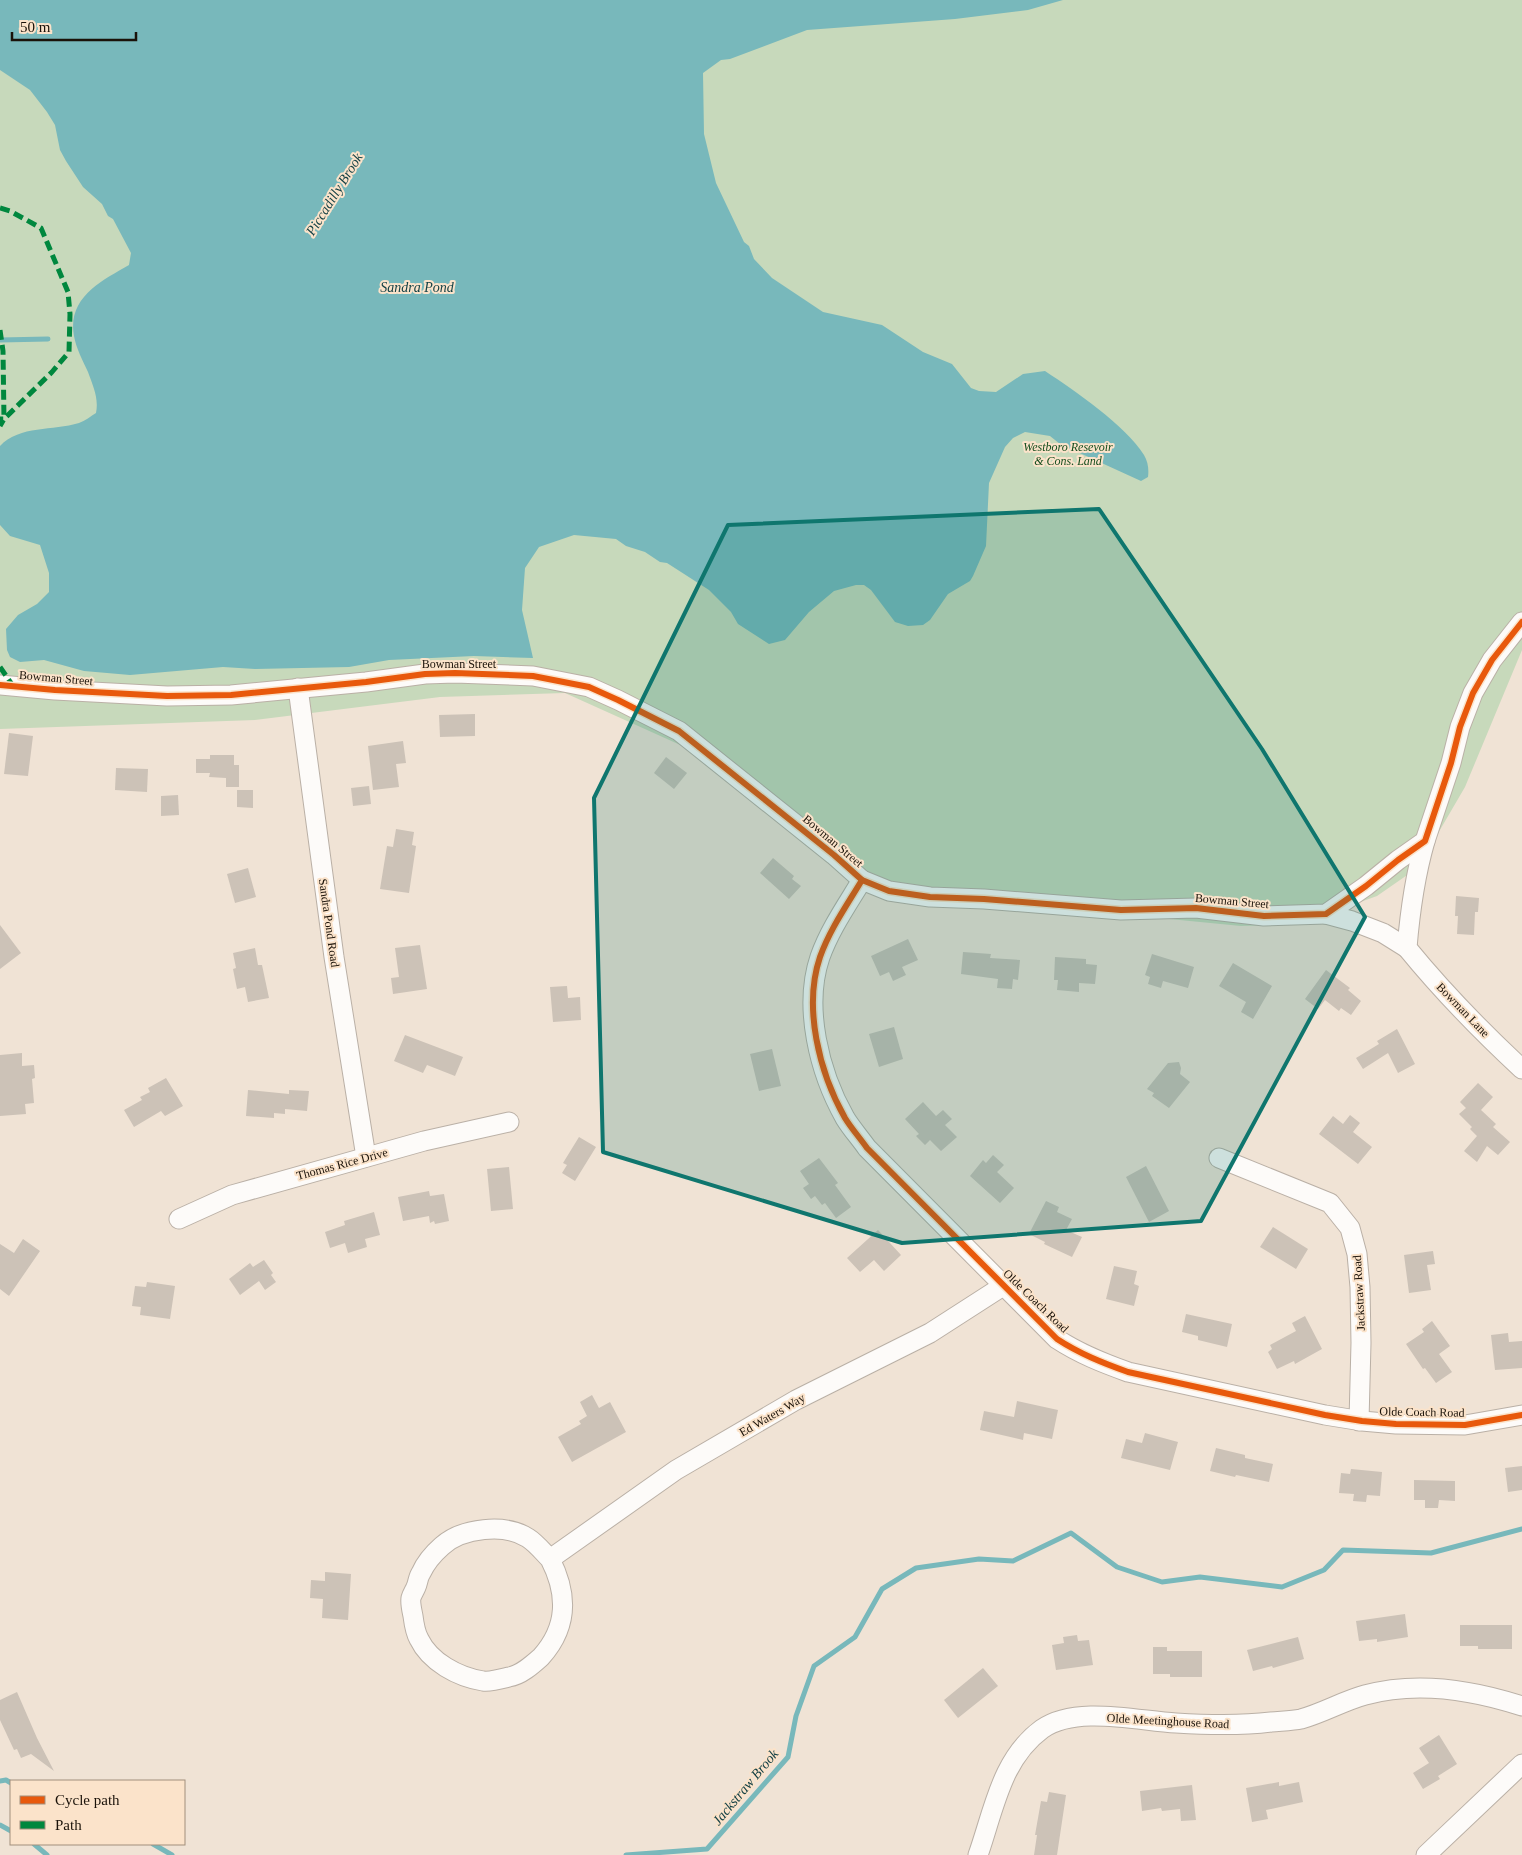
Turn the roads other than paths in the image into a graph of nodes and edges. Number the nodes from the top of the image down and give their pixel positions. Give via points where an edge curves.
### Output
1 (1522, 622) edge
2 (0, 685) edge
3 (298, 688) junction
4 (1425, 841) junction
5 (862, 880) junction
6 (1326, 914) junction
7 (1407, 948) junction
8 (1522, 1069) edge
9 (509, 1122) dead end
10 (366, 1157) junction
11 (1219, 1158) dead end
12 (179, 1219) dead end
13 (1003, 1286) junction
14 (1522, 1415) edge
15 (1359, 1421) junction
16 (550, 1559) junction
17 (1522, 1706) edge
18 (1522, 1764) edge
19 (978, 1855) edge
20 (1426, 1855) edge

1 - 4 street via 1492,660 1474,692
2 - 3 street, Bowman Street via 167,696 231,695
3 - 5 street, Bowman Street via 455,673 533,676 589,687 679,731
3 - 10 street, Sandra Pond Road via 334,958
4 - 6 street
4 - 7 street via 1417,870
5 - 6 street, Bowman Street via 889,891 930,897 1121,910 1196,908 1264,916
5 - 13 street, Olde Coach Road via 829,935 813,984 812,1021 830,1089 845,1119 867,1148
6 - 7 street, Bowman Lane via 1383,933
7 - 8 street, Bowman Lane via 1481,1031
9 - 10 street, Thomas Rice Drive
10 - 12 street, Thomas Rice Drive via 232,1195
11 - 15 street, Jackstraw Road via 1330,1203 1350,1228 1357,1254 1360,1287
13 - 15 street, Olde Coach Road via 1056,1339 1099,1362 1169,1382
13 - 16 street, Ed Waters Way via 930,1333 796,1400 676,1470
14 - 15 street, Olde Coach Road via 1465,1424
16 - 16 street via 529,1538 503,1531 462,1535 444,1544 420,1573 411,1597 418,1638 440,1662 453,1672 468,1677 485,1681 526,1670 554,1640 563,1619 561,1585
17 - 19 street, Olde Meetinghouse Road via 1426,1688 1365,1695 1301,1719 1243,1726 1116,1717 1066,1719 1044,1728 1014,1759 1003,1778
18 - 20 street

